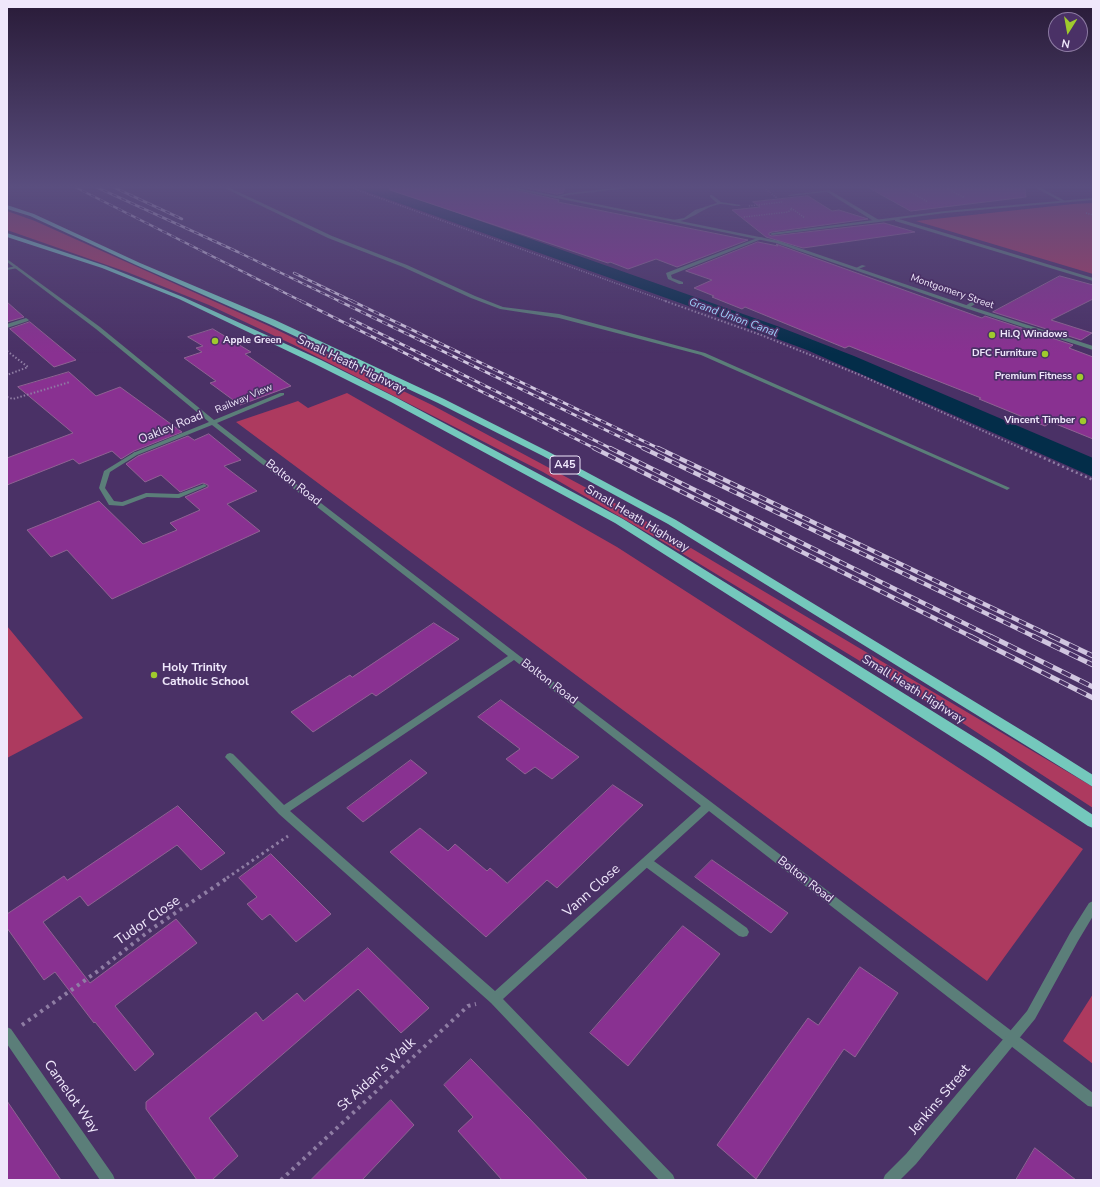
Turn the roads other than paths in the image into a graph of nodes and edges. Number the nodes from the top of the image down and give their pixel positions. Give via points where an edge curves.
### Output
1 (26, 241) edge
2 (89, 241) edge
3 (341, 241) edge
4 (753, 241) edge
5 (774, 241) edge
6 (967, 241) edge
7 (7, 260) edge
8 (864, 266) dead end
9 (16, 267) junction
10 (7, 269) edge
11 (856, 269) junction
12 (1093, 280) edge
13 (681, 283) dead end
14 (973, 303) dead end
15 (967, 307) junction
16 (26, 320) dead end
17 (7, 326) edge
18 (1093, 348) edge
19 (282, 394) dead end
20 (214, 423) junction
21 (204, 486) dead end
22 (1007, 488) dead end
23 (514, 656) junction
24 (230, 757) dead end
25 (1093, 782) edge
26 (709, 805) junction
27 (284, 811) junction
28 (1093, 822) edge
29 (647, 862) junction
30 (1093, 906) edge
31 (743, 932) dead end
32 (495, 999) junction
33 (8, 1034) edge
34 (1011, 1038) junction
35 (1093, 1101) edge
36 (108, 1180) edge
37 (668, 1180) edge
38 (890, 1180) edge

1 - 28 highway, Small Heath Highway / A45 via 104,267 181,298 311,358 620,521 984,749
2 - 25 highway, Small Heath Highway / A45 via 442,401 546,454 672,522
3 - 22 street via 502,308 558,316 703,354
4 - 13 street via 668,274 670,279
5 - 11 street, Montgomery Street
6 - 12 street
7 - 9 street, Bolton Road
8 - 11 street
9 - 10 street
9 - 20 street, Bolton Road via 98,328
11 - 15 street, Montgomery Street
14 - 15 street
15 - 18 street, Montgomery Street
16 - 17 street
19 - 20 street, Railway View
20 - 21 street, Oakley Road via 135,454 107,471 102,488 112,503 123,504 146,495 179,496
20 - 23 street, Bolton Road
23 - 26 street, Bolton Road
23 - 27 street
24 - 27 street
26 - 29 street, Vann Close
26 - 34 street, Bolton Road
27 - 32 street
29 - 31 street
29 - 32 street, Vann Close
30 - 34 street, Jenkins Street via 1031,1015
32 - 37 street
33 - 36 street, Camelot Way
34 - 35 street, Bolton Road
34 - 38 street, Jenkins Street via 912,1159

